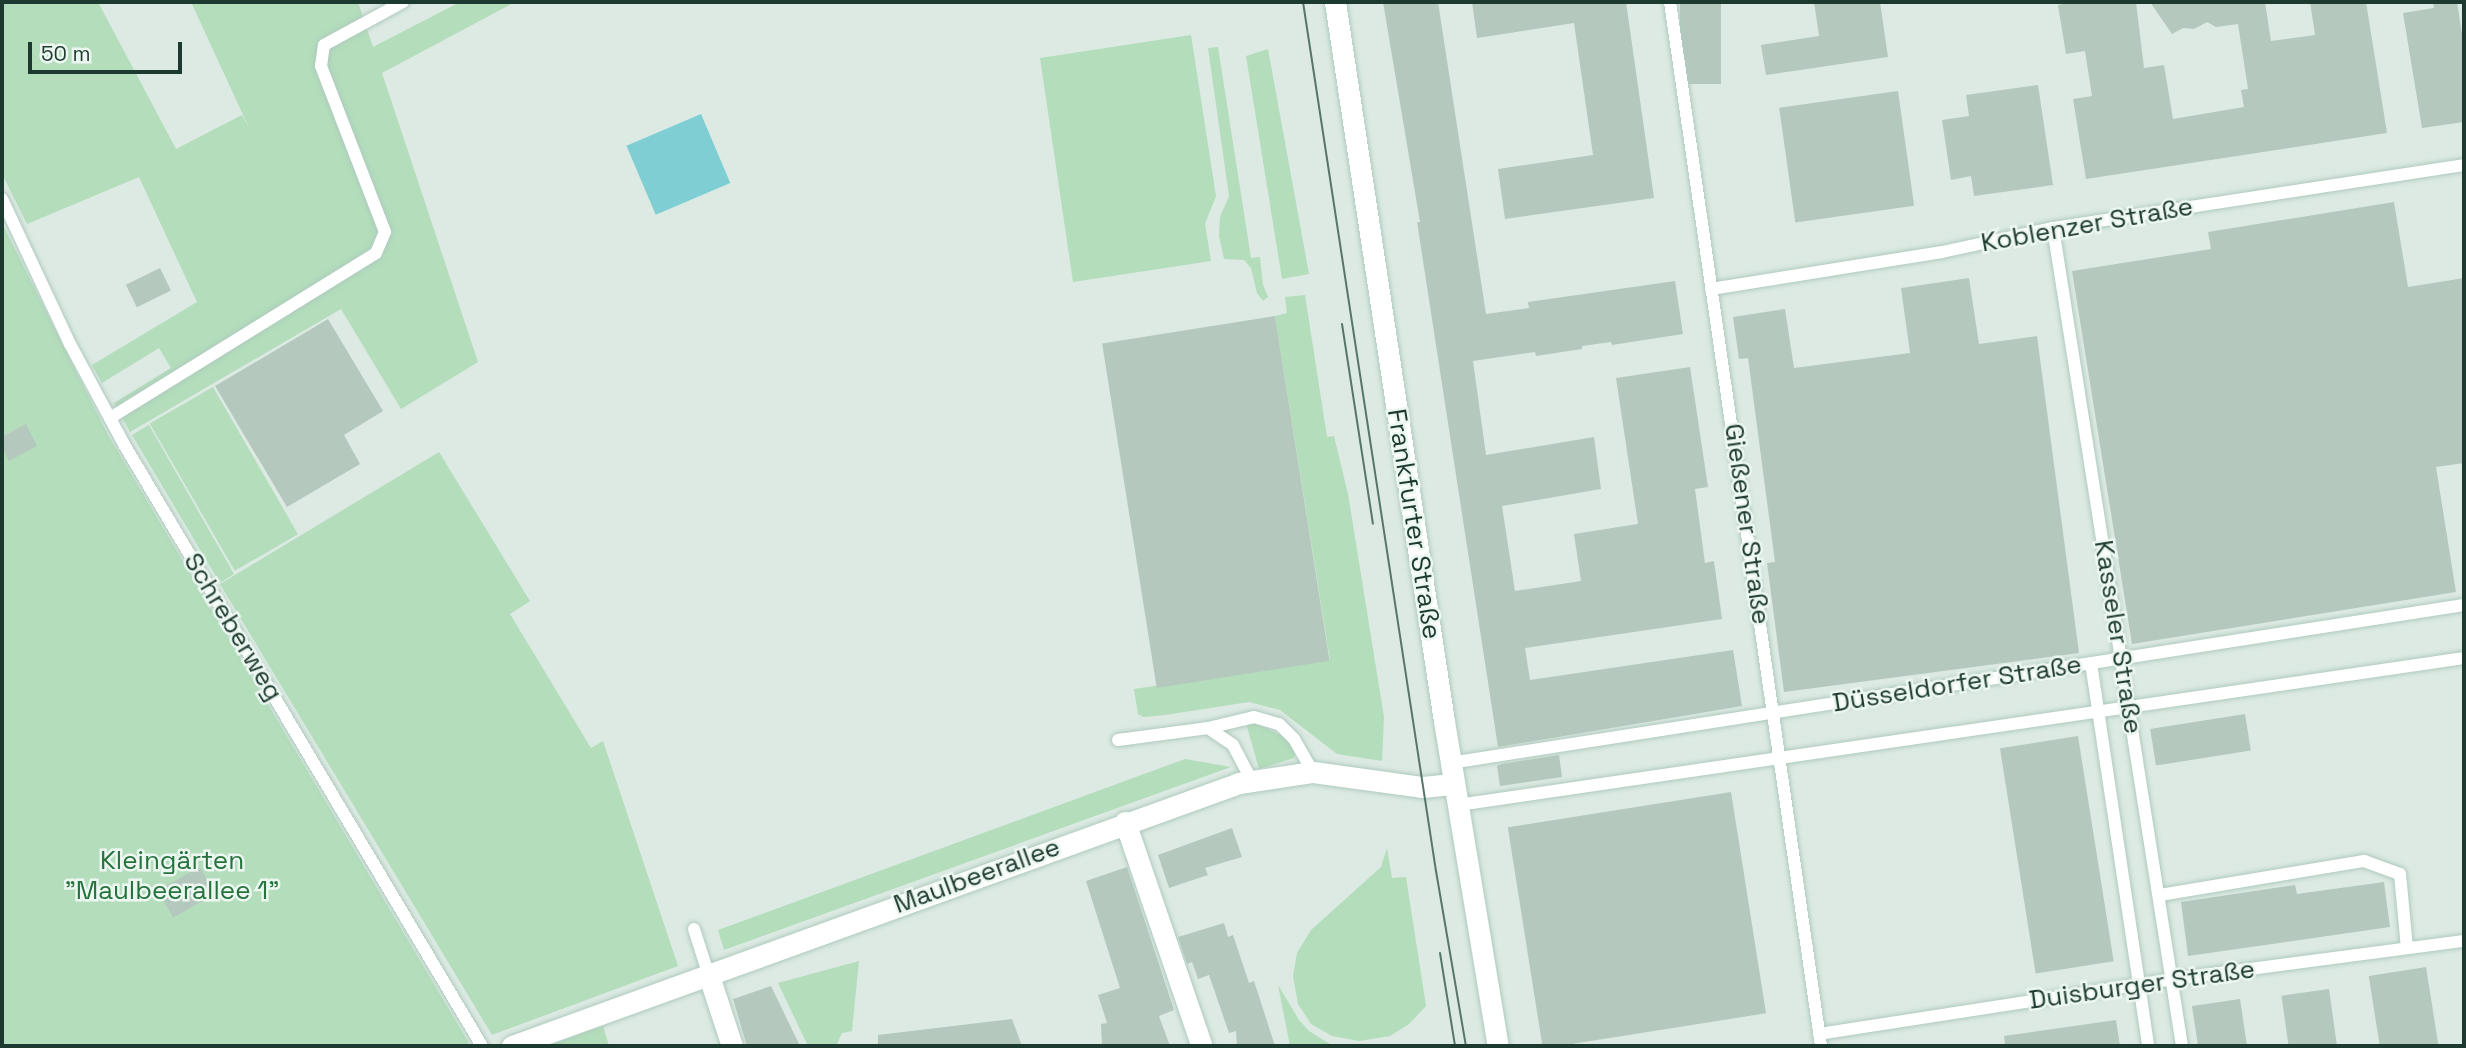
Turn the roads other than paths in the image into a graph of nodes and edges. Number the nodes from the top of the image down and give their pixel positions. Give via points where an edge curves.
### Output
1 (403, 2) edge
2 (1335, 2) edge
3 (1670, 2) edge
4 (2464, 165) edge
5 (2, 199) edge
6 (2053, 228) junction
7 (1711, 289) junction
8 (110, 418) junction
9 (2464, 605) edge
10 (2464, 658) edge
11 (2122, 659) junction
12 (2091, 663) junction
13 (2130, 707) junction
14 (2098, 712) junction
15 (1774, 713) junction
16 (1208, 728) junction
17 (1118, 740) dead end
18 (1780, 758) junction
19 (1450, 763) junction
20 (1313, 772) junction
21 (1252, 781) junction
22 (1454, 784) junction
23 (1458, 806) junction
24 (1125, 822) junction
25 (2160, 895) junction
26 (694, 929) dead end
27 (2464, 941) edge
28 (2407, 948) junction
29 (708, 973) junction
30 (2174, 979) junction
31 (2137, 984) junction
32 (1820, 1040) edge
33 (1201, 1044) dead end
34 (482, 1046) edge
35 (512, 1046) edge
36 (732, 1046) edge
37 (1497, 1046) edge
38 (2148, 1046) edge
39 (2182, 1046) edge

1 - 8 lane via 324,45 321,66 385,232 376,253
2 - 19 street, Frankfurter Straße
3 - 7 lane, Gießener Straße
4 - 6 lane, Koblenzer Straße
5 - 8 lane, Schreberweg
6 - 7 lane, Koblenzer Straße via 1942,252
6 - 11 lane, Kasseler Straße
7 - 15 lane, Gießener Straße
8 - 34 lane, Schreberweg
9 - 11 lane, Düsseldorfer Straße
10 - 13 lane, Düsseldorfer Straße
11 - 12 lane, Düsseldorfer Straße
11 - 13 lane, Kasseler Straße
12 - 14 lane
12 - 15 lane, Düsseldorfer Straße
13 - 14 lane, Düsseldorfer Straße
13 - 25 lane, Kasseler Straße
14 - 18 lane, Düsseldorfer Straße
14 - 31 lane
15 - 18 lane, Gießener Straße
15 - 19 lane, Düsseldorfer Straße
16 - 17 lane
16 - 20 lane via 1254,717 1279,724 1294,739
16 - 21 lane via 1233,745
18 - 23 lane, Düsseldorfer Straße
18 - 32 lane, Gießener Straße
19 - 22 street, Frankfurter Straße
20 - 21 street, Maulbeerallee
20 - 22 street, Maulbeerallee via 1423,787
21 - 24 street, Maulbeerallee
22 - 23 street, Frankfurter Straße
23 - 37 street, Frankfurter Straße
24 - 29 street, Maulbeerallee
24 - 33 street
25 - 28 lane via 2364,862 2400,874
25 - 30 lane, Kasseler Straße
26 - 29 lane
27 - 28 lane, Duisburger Straße
28 - 30 lane, Duisburger Straße
29 - 35 street, Maulbeerallee
29 - 36 street
30 - 31 lane, Duisburger Straße
30 - 39 lane, Kasseler Straße
31 - 32 lane, Duisburger Straße
31 - 38 lane

